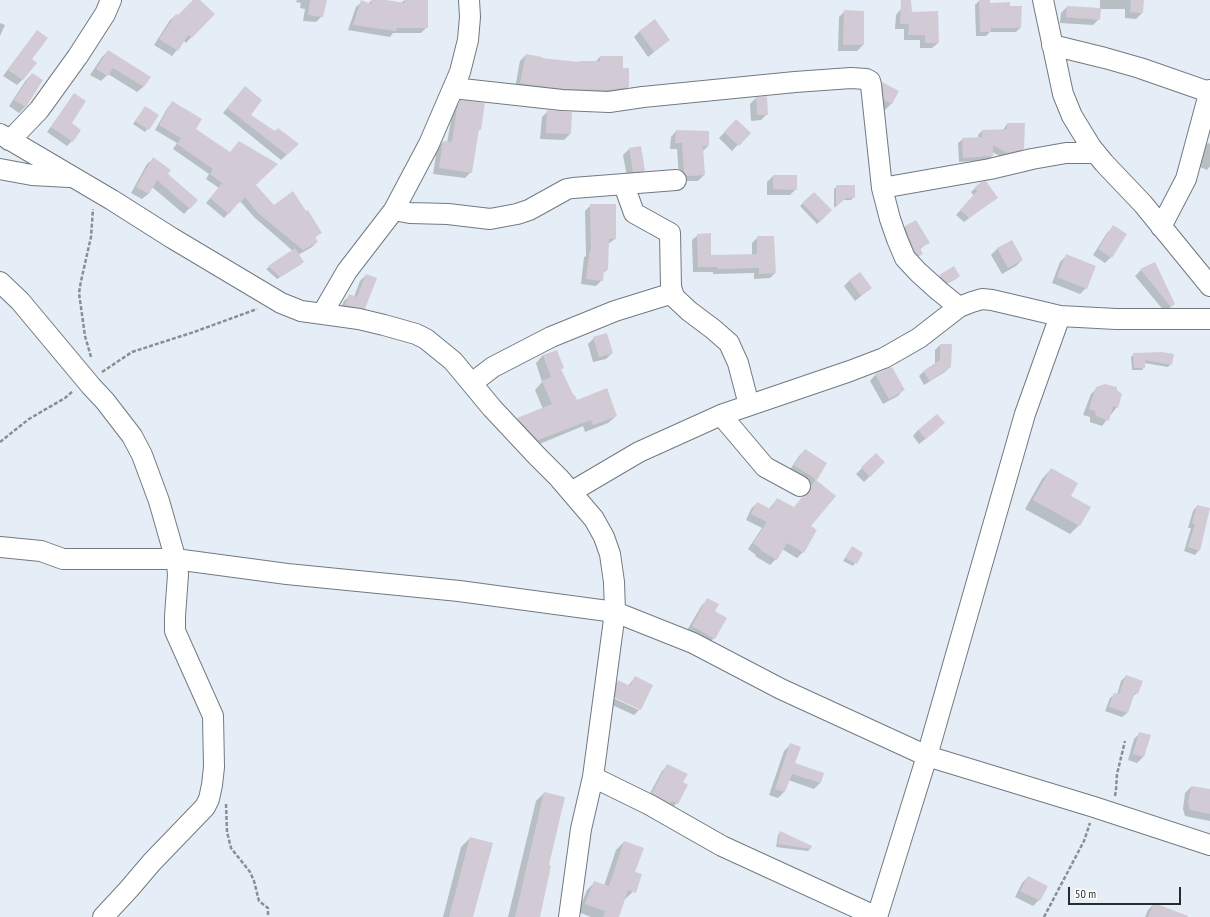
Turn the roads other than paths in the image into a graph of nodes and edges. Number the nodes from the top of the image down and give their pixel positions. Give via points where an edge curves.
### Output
1 (111, 0) edge
2 (469, 0) edge
3 (1042, 0) edge
4 (1052, 44) junction
5 (453, 88) junction
6 (1210, 91) edge
7 (4, 137) edge
8 (1096, 153) junction
9 (0, 169) edge
10 (74, 178) junction
11 (676, 180) dead end
12 (624, 185) junction
13 (882, 188) junction
14 (394, 210) junction
15 (1162, 227) junction
16 (0, 282) edge
17 (1210, 286) edge
18 (673, 293) junction
19 (959, 307) junction
20 (322, 314) junction
21 (1060, 316) junction
22 (1210, 319) edge
23 (472, 383) junction
24 (749, 405) junction
25 (721, 415) junction
26 (800, 486) dead end
27 (571, 492) junction
28 (0, 548) edge
29 (175, 559) junction
30 (615, 612) junction
31 (927, 756) junction
32 (593, 777) junction
33 (1210, 845) edge
34 (102, 917) edge
35 (569, 917) edge
36 (877, 917) edge

1 - 7 street via 78,56 39,110 17,133
2 - 5 street via 468,40
3 - 4 street
4 - 6 street via 1140,68
4 - 8 street via 1063,94 1072,116
5 - 13 street via 562,100 609,102 795,82 866,79 871,85
5 - 14 street via 430,144
6 - 15 street via 1186,179
7 - 10 street
8 - 13 street via 1066,153
8 - 15 street
9 - 10 street via 32,175
10 - 20 street via 281,303 301,311
11 - 12 street
12 - 14 street via 567,189 529,210 490,219
12 - 18 street via 634,213 670,233
13 - 19 street via 890,219 906,258 938,291
14 - 20 street via 347,271
15 - 17 street
16 - 29 street via 92,379 132,436 159,501
18 - 23 street via 615,311 551,337 493,367
18 - 24 street via 678,302 729,343 738,363
19 - 21 street via 982,299
19 - 24 street via 919,338 884,358
20 - 23 street via 416,334 453,361
21 - 22 street
21 - 31 street via 1024,414
23 - 27 street via 492,408
24 - 25 street
25 - 26 street via 766,467
25 - 27 street via 639,452
27 - 30 street via 594,519 606,542 614,582
28 - 29 street via 41,551 64,559
29 - 30 street via 287,574 458,591
29 - 34 street via 178,575 175,631 213,716 212,785 205,807
30 - 31 street via 693,643 781,689
30 - 32 street
31 - 33 street
31 - 36 street
32 - 35 street via 581,829
32 - 36 street via 650,805 722,846

